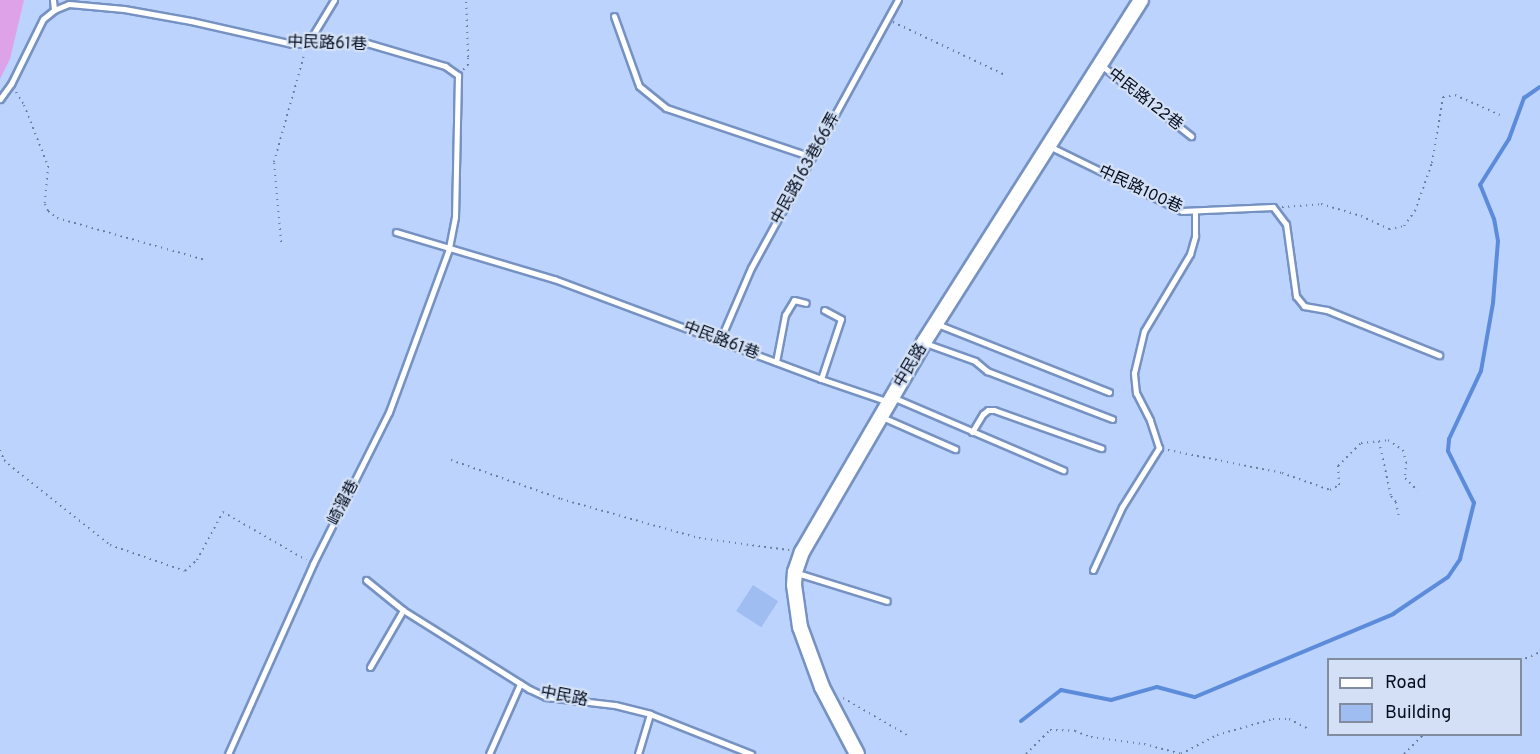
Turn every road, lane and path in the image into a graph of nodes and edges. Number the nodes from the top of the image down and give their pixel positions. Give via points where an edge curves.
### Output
1 (53, 0) edge
2 (334, 0) edge
3 (466, 0) edge
4 (898, 0) edge
5 (1141, 0) edge
6 (54, 10) junction
7 (614, 16) dead end
8 (888, 20) junction
9 (308, 43) junction
10 (1100, 64) junction
11 (458, 75) junction
12 (1005, 75) dead end
13 (11, 84) junction
14 (0, 99) edge
15 (1500, 115) dead end
16 (1191, 136) dead end
17 (1048, 146) junction
18 (812, 157) junction
19 (1273, 207) junction
20 (1195, 213) junction
21 (396, 232) dead end
22 (281, 242) dead end
23 (449, 249) junction
24 (205, 260) dead end
25 (806, 303) dead end
26 (824, 310) dead end
27 (936, 323) junction
28 (720, 340) junction
29 (924, 342) junction
30 (1439, 355) dead end
31 (776, 362) junction
32 (821, 380) junction
33 (1108, 392) dead end
34 (889, 402) junction
35 (882, 417) junction
36 (1112, 419) dead end
37 (972, 432) junction
38 (1379, 440) junction
39 (955, 448) dead end
40 (1101, 448) dead end
41 (1159, 448) junction
42 (0, 450) edge
43 (451, 460) dead end
44 (1062, 470) dead end
45 (1418, 491) dead end
46 (1399, 518) dead end
47 (802, 552) junction
48 (313, 564) junction
49 (1093, 570) dead end
50 (795, 572) junction
51 (366, 580) dead end
52 (887, 601) dead end
53 (403, 610) junction
54 (1540, 652) edge
55 (1522, 661) edge
56 (370, 668) dead end
57 (520, 684) junction
58 (841, 697) dead end
59 (650, 714) junction
60 (1307, 728) dead end
61 (907, 735) dead end
62 (1423, 736) edge
63 (729, 746) junction
64 (228, 754) edge
65 (489, 754) edge
66 (638, 754) edge
67 (725, 754) edge
68 (752, 754) edge
69 (857, 754) edge
70 (1026, 754) edge
71 (1181, 754) edge
72 (1404, 754) edge

1 - 6 lane
2 - 9 lane
3 - 11 path via 468,65
4 - 8 lane, 中民路163巷66弄
5 - 10 street, 中民路
6 - 9 lane, 中民路61巷 via 69,4 124,9 274,41
6 - 13 lane via 43,18
7 - 18 lane via 639,86 666,108
8 - 12 path
8 - 18 lane, 中民路163巷66弄
9 - 11 lane, 中民路61巷 via 360,41 434,63
9 - 22 path via 274,162
10 - 16 lane, 中民路122巷
10 - 17 street, 中民路
11 - 23 lane via 456,197
13 - 14 lane
13 - 24 path via 24,105 48,166 48,211 57,218
15 - 19 path via 1455,95 1443,97 1432,163 1415,211 1404,226 1389,229 1321,204
17 - 20 lane, 中民路100巷 via 1182,211
17 - 27 street, 中民路
18 - 28 lane, 中民路163巷66弄 via 752,268
19 - 20 lane, 中民路100巷
19 - 30 lane via 1286,224 1296,296 1304,306 1327,310
20 - 41 lane via 1190,254 1144,331 1134,373 1136,393
21 - 23 lane, 中民路61巷
23 - 28 lane, 中民路61巷 via 554,279
23 - 48 lane, 崎溜巷 via 389,412
25 - 31 lane via 794,300 785,315
26 - 32 lane via 841,319
27 - 29 street, 中民路
27 - 33 lane
28 - 31 lane, 中民路61巷
29 - 34 street, 中民路
29 - 36 lane
31 - 32 lane, 中民路61巷
32 - 34 lane, 中民路61巷
34 - 35 street, 中民路
34 - 37 lane, 中民路61巷 via 897,399
35 - 39 lane
35 - 47 street, 中民路
37 - 40 lane via 983,414 994,410
37 - 44 lane, 中民路61巷
38 - 41 path via 1362,443 1338,466 1339,485 1330,490 1282,473
38 - 45 path via 1388,440 1403,450 1405,478
38 - 46 path
41 - 49 lane via 1122,507
42 - 48 path via 13,468 110,545 185,570 197,560 223,512
43 - 47 path via 561,499 699,538
47 - 50 street, 中民路
48 - 64 lane, 崎溜巷
50 - 52 lane
50 - 69 street, 中民路 via 795,599 808,654
51 - 53 lane, 中民路
53 - 56 lane
53 - 57 lane, 中民路
54 - 55 path
57 - 59 lane, 中民路 via 546,697 615,705
57 - 65 lane
58 - 61 path
59 - 63 lane, 中民路
59 - 66 lane
60 - 71 path via 1289,719 1273,719 1218,735
62 - 72 path
63 - 67 lane
63 - 68 lane, 中民路
70 - 71 path via 1050,730 1075,731

